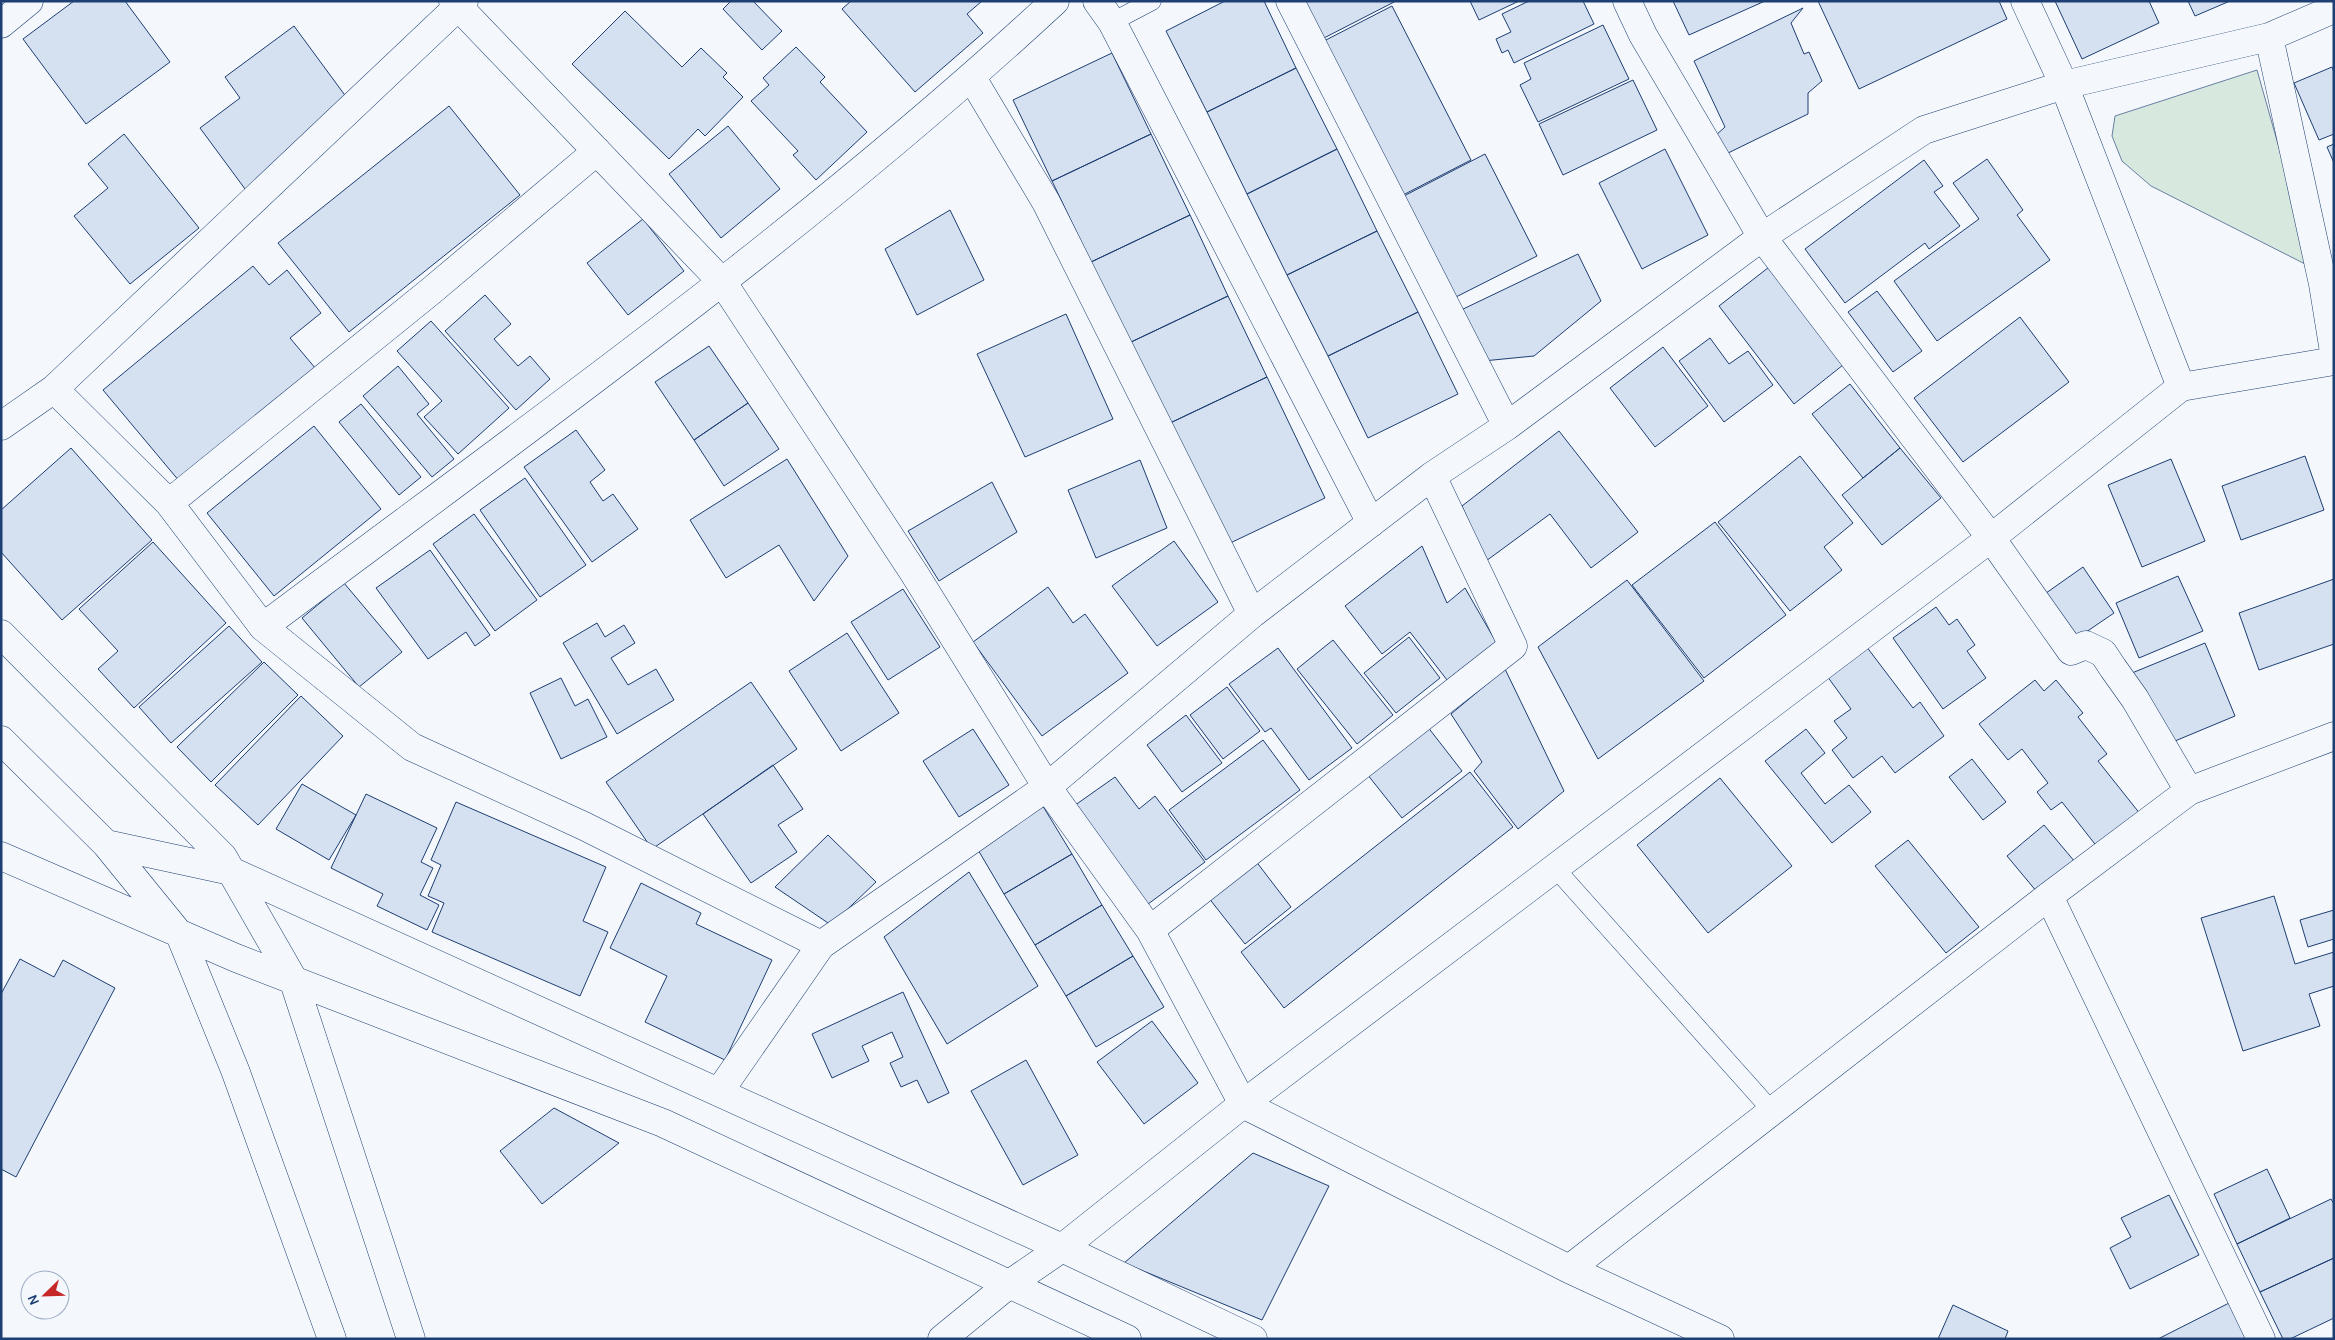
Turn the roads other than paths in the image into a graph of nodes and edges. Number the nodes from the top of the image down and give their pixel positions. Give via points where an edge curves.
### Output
1 (29, 1) edge
2 (1055, 1) edge
3 (1152, 1) edge
4 (1290, 1) edge
5 (1627, 1) edge
6 (2026, 1) edge
7 (458, 3) edge
8 (2334, 9) edge
9 (1104, 12) edge
10 (1, 24) edge
11 (2269, 37) junction
12 (972, 78) junction
13 (2064, 85) junction
14 (597, 151) junction
15 (1762, 237) junction
16 (723, 283) junction
17 (2334, 352) edge
18 (2334, 361) edge
19 (2181, 387) junction
20 (54, 388) junction
21 (1, 426) edge
22 (1507, 426) junction
23 (1432, 476) junction
24 (169, 503) junction
25 (1371, 523) junction
26 (1991, 538) junction
27 (1252, 614) junction
28 (264, 627) junction
29 (1, 634) edge
30 (2334, 736) edge
31 (1, 740) edge
32 (1047, 787) junction
33 (2189, 791) junction
34 (106, 844) junction
35 (1, 856) edge
36 (1555, 868) junction
37 (232, 872) junction
38 (2049, 896) junction
39 (1150, 930) junction
40 (180, 935) junction
41 (821, 945) junction
42 (293, 979) junction
43 (719, 1092) junction
44 (1243, 1104) junction
45 (1772, 1111) junction
46 (1062, 1248) junction
47 (1569, 1269) junction
48 (1008, 1285) junction
49 (948, 1337) edge
50 (332, 1339) edge
51 (411, 1339) edge
52 (1127, 1339) edge
53 (1253, 1339) edge
54 (1720, 1339) edge
55 (2261, 1339) edge

1 - 10 street
2 - 12 street
3 - 9 lane
4 - 22 street
5 - 15 street via 1643,35
6 - 13 street
7 - 14 street
7 - 20 street
8 - 11 street
9 - 25 street
11 - 13 street
11 - 17 street via 2323,284
12 - 16 street
12 - 27 street via 1046,202
13 - 15 street via 1924,130
13 - 19 street
14 - 16 street
14 - 24 street via 431,291
15 - 22 street
15 - 26 street
16 - 28 street
16 - 32 street via 914,573
18 - 19 street
19 - 26 street
20 - 21 street
20 - 24 street
22 - 23 street
23 - 25 street
23 - 39 street via 1513,646
24 - 28 street
25 - 27 street
26 - 33 street via 2071,651 2086,645 2102,653 2135,699
26 - 36 street
27 - 32 street
28 - 41 street via 412,747 584,826
29 - 37 street via 223,857
30 - 33 street
31 - 34 street
32 - 39 street
32 - 41 street
33 - 38 street
34 - 37 street
34 - 40 street
35 - 40 street
36 - 44 street
36 - 45 lane
37 - 42 street
37 - 43 street
38 - 45 street
38 - 55 street
39 - 44 street
40 - 42 street
40 - 50 street via 235,1070
41 - 43 street
42 - 48 street via 663,1124
42 - 51 street
43 - 46 street
44 - 46 street
44 - 47 street
45 - 47 street
46 - 48 street
46 - 53 street
47 - 54 street
48 - 49 street
48 - 52 street

